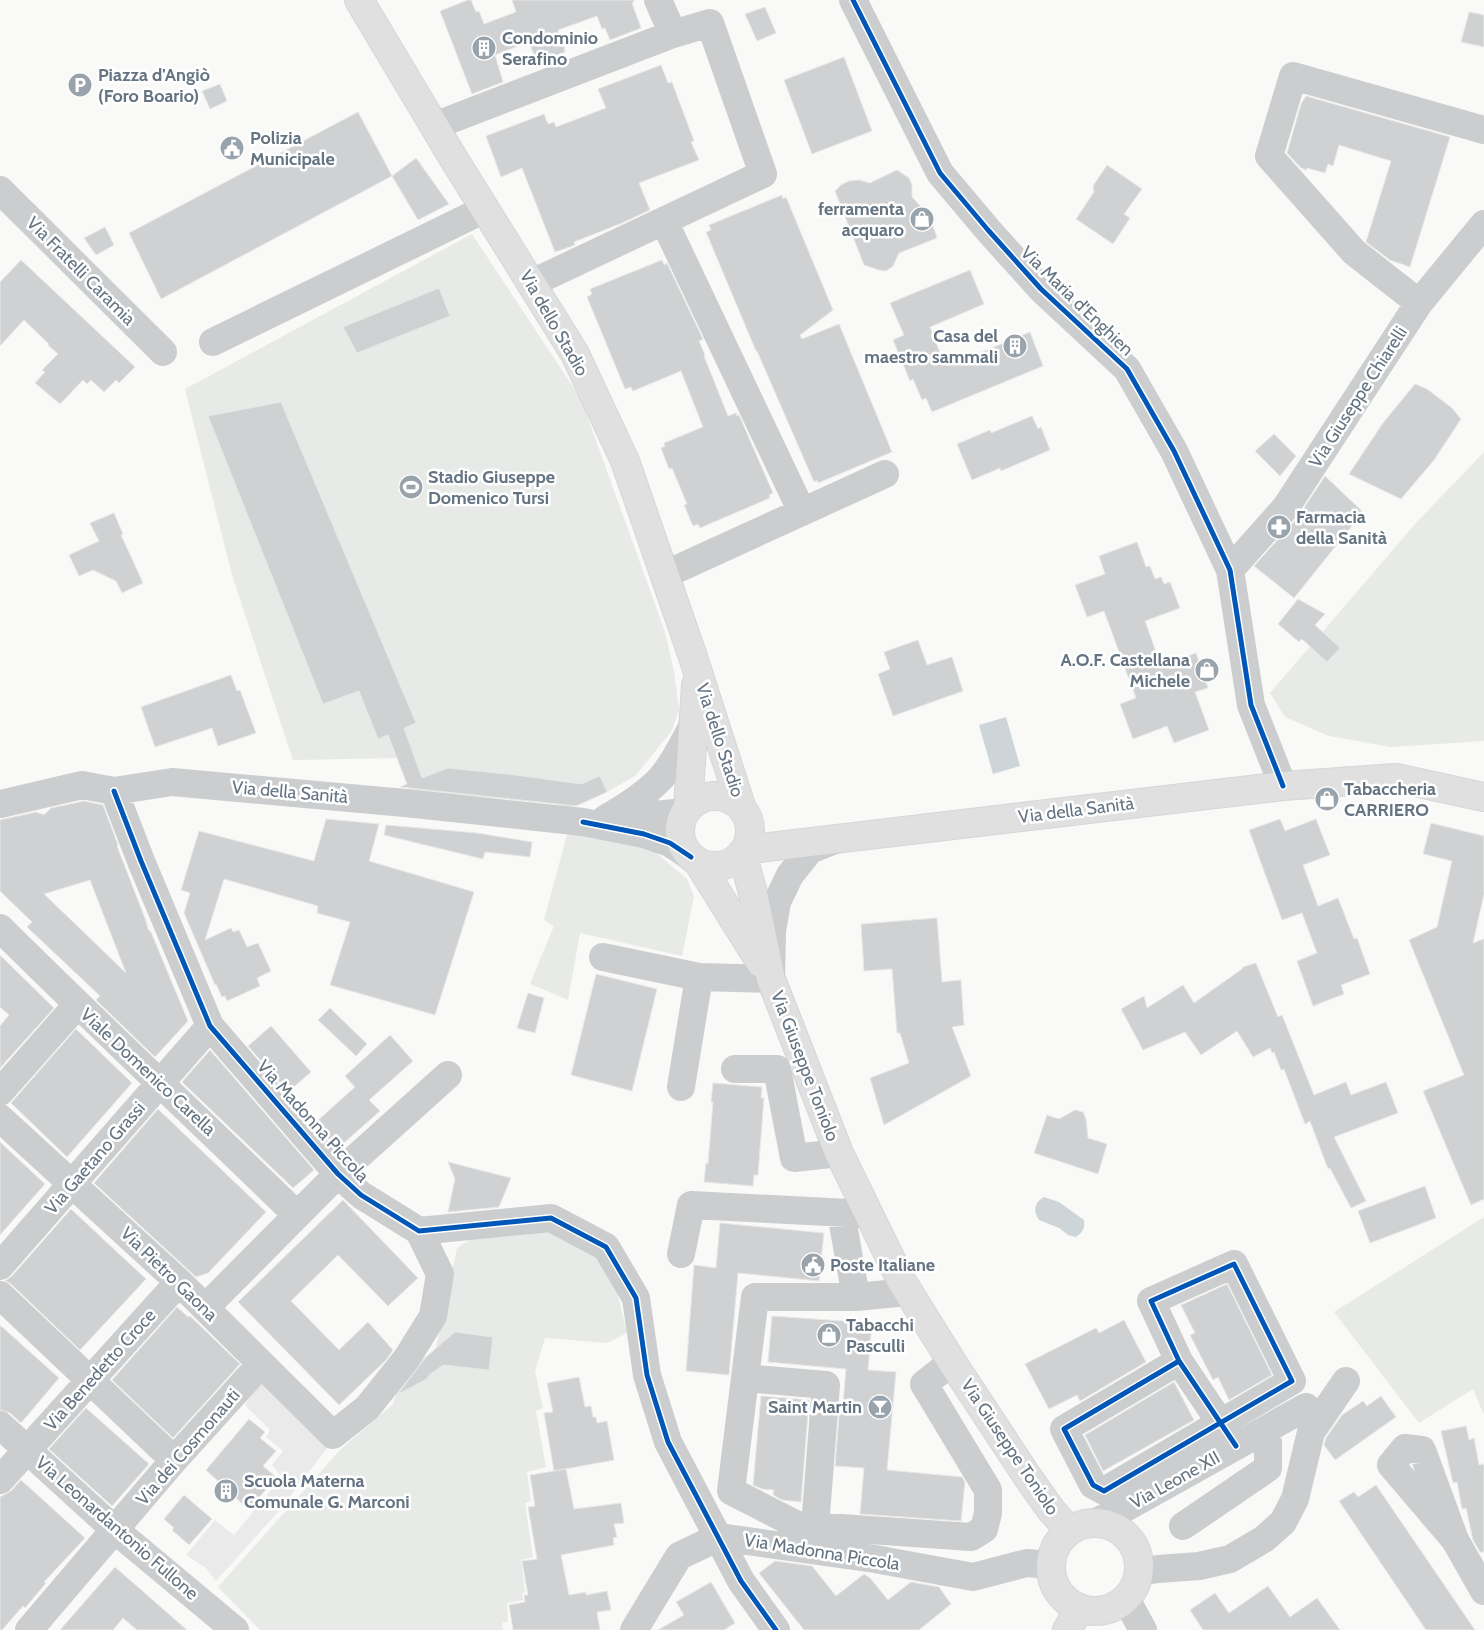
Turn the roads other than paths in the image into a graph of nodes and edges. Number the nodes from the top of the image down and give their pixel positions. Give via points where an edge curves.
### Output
1 (359, 0) edge
2 (658, 0) edge
3 (853, 0) edge
4 (673, 34) junction
5 (434, 126) junction
6 (1484, 130) edge
7 (0, 190) edge
8 (485, 209) junction
9 (664, 221) junction
10 (1484, 224) edge
11 (532, 283) junction
12 (1419, 302) junction
13 (213, 342) dead end
14 (163, 352) dead end
15 (885, 474) dead end
16 (802, 512) junction
17 (1230, 570) junction
18 (664, 575) junction
19 (697, 671) junction
20 (693, 725) junction
21 (1283, 786) junction
22 (114, 791) junction
23 (1484, 797) edge
24 (0, 804) edge
25 (687, 810) junction
26 (744, 811) junction
27 (594, 821) junction
28 (869, 835) junction
29 (837, 839) junction
30 (744, 850) junction
31 (694, 859) junction
32 (0, 928) edge
33 (604, 957) dead end
34 (699, 977) junction
35 (771, 979) junction
36 (77, 1005) junction
37 (210, 1026) junction
38 (735, 1069) dead end
39 (448, 1075) dead end
40 (161, 1083) junction
41 (681, 1087) dead end
42 (0, 1092) edge
43 (0, 1118) edge
44 (838, 1153) junction
45 (338, 1174) junction
46 (72, 1184) junction
47 (841, 1213) junction
48 (868, 1214) junction
49 (297, 1215) junction
50 (419, 1231) junction
51 (681, 1254) dead end
52 (0, 1266) edge
53 (179, 1282) junction
54 (908, 1292) junction
55 (0, 1295) edge
56 (856, 1297) junction
57 (205, 1308) junction
58 (1179, 1361) junction
59 (952, 1362) junction
60 (261, 1364) junction
61 (745, 1378) junction
62 (90, 1381) junction
63 (1346, 1381) dead end
64 (1306, 1408) dead end
65 (1221, 1423) junction
66 (0, 1425) edge
67 (1264, 1432) junction
68 (1236, 1446) junction
69 (28, 1450) junction
70 (174, 1460) junction
71 (0, 1480) edge
72 (1096, 1522) junction
73 (1184, 1526) dead end
74 (815, 1527) junction
75 (116, 1530) junction
76 (1070, 1531) junction
77 (719, 1537) junction
78 (1455, 1540) dead end
79 (1051, 1565) junction
80 (1139, 1572) junction
81 (1484, 1591) edge
82 (1126, 1598) junction
83 (1074, 1619) edge
84 (29, 1630) edge
85 (235, 1630) edge
86 (634, 1630) edge
87 (776, 1630) edge
88 (1143, 1630) edge

1 - 5 main road, Via dello Stadio
2 - 4 street
3 - 17 street, Via Maria d'Enghien via 940,172 1041,289 1127,369 1174,451
4 - 5 street
4 - 9 street via 710,23 763,174
5 - 8 main road, Via dello Stadio
6 - 12 street via 1294,76 1268,156 1354,252
7 - 14 street, Via Fratelli Caramia
8 - 11 main road, Via dello Stadio
8 - 13 street
9 - 11 street
9 - 16 street
10 - 12 street, Via Giuseppe Chiarelli
11 - 18 main road, Via dello Stadio via 575,354 625,461
12 - 17 street, Via Giuseppe Chiarelli via 1286,507
15 - 16 street
16 - 18 street
17 - 21 street, Via Maria d'Enghien via 1250,705
18 - 19 main road, Via dello Stadio
19 - 20 main road, Via dello Stadio
19 - 26 main road, Via dello Stadio
20 - 25 main road, Via dello Stadio
20 - 27 street, Via dello Stadio via 662,777 636,800
21 - 23 main road, Via della Sanità via 1396,778
21 - 28 main road, Via della Sanità
22 - 24 street, Via della Sanità via 82,785
22 - 27 street, Via della Sanità via 172,782
22 - 37 street, Via Madonna Piccola
25 - 26 main road via 704,798 714,796 725,797
25 - 27 street, Via della Sanità
25 - 31 main road via 680,829 681,839 684,849
26 - 28 main road, Via della Sanità via 766,825 796,832
26 - 30 main road via 750,836
27 - 31 street, Via della Sanità via 670,843
28 - 29 main road, Via della Sanità
29 - 30 main road, Via della Sanità
29 - 35 street via 810,850 790,875 781,893 772,931
30 - 31 main road via 722,866 710,866
30 - 35 main road, Via Giuseppe Toniolo
31 - 35 main road, Via Giuseppe Toniolo
32 - 36 street, Viale Domenico Carella
33 - 34 street
34 - 35 street
34 - 41 street
35 - 44 main road, Via Giuseppe Toniolo
36 - 40 street, Viale Domenico Carella
36 - 42 street
37 - 40 street, Via Gaetano Grassi
37 - 45 street, Via Madonna Piccola
38 - 44 street, Via Giuseppe Toniolo via 777,1069 794,1158
39 - 45 street
40 - 46 street, Via Gaetano Grassi
40 - 49 street, Viale Domenico Carella
43 - 46 street, Via Pietro Gaona
44 - 48 main road, Via Giuseppe Toniolo
45 - 49 street
45 - 50 street, Via Madonna Piccola via 361,1195
46 - 52 street, Via Gaetano Grassi
46 - 53 street, Via Pietro Gaona
47 - 48 street
47 - 51 street via 692,1205
47 - 56 street
48 - 54 main road, Via Giuseppe Toniolo
49 - 57 street
50 - 60 street, Via Pietro Gaona via 440,1274 433,1316 407,1358 367,1408 333,1435
50 - 77 street, Via Madonna Piccola via 551,1218 606,1248 636,1298 647,1375 668,1442
53 - 57 street, Via Pietro Gaona
53 - 62 street, Via Benedetto Croce
54 - 56 street, Via Giuseppe Toniolo
54 - 59 main road, Via Giuseppe Toniolo
55 - 62 street
56 - 61 street, Via Giuseppe Toniolo via 755,1297
57 - 60 street, Via Pietro Gaona
58 - 65 street
58 - 65 street via 1064,1429 1093,1485 1104,1491
58 - 65 street via 1152,1301 1234,1264 1292,1381
59 - 74 street, Via Giuseppe Toniolo via 924,1384 988,1490 984,1529 970,1537
59 - 76 main road, Via Giuseppe Toniolo via 1027,1476
60 - 70 street, Via dei Cosmonauti
61 - 74 street, Via Giuseppe Toniolo via 731,1491 797,1525
61 - 74 street via 826,1385
62 - 69 street, Via Benedetto Croce
62 - 70 street
63 - 80 street via 1311,1432 1295,1499 1282,1522 1264,1539 1230,1559 1199,1566
64 - 67 street, Via Leone XII
65 - 68 street
66 - 69 street, Via Leonardantonio Fullone
67 - 68 street, Via Leone XII
67 - 73 street via 1268,1442 1268,1468
68 - 72 street, Via Leone XII
69 - 71 street, Via Benedetto Croce
69 - 75 street, Via Leonardantonio Fullone
70 - 75 street, Via dei Cosmonauti
72 - 76 main road
72 - 80 main road via 1123,1532 1133,1544
75 - 84 street, Via dei Cosmonauti
75 - 85 street, Via Leonardantonio Fullone
76 - 79 main road via 1060,1540
77 - 79 street, Via Madonna Piccola via 875,1559 973,1577 1027,1563
77 - 86 street via 680,1556
77 - 87 street via 741,1581
78 - 81 street
79 - 83 main road via 1053,1579 1068,1601
80 - 82 main road via 1135,1587
82 - 83 main road via 1112,1607
82 - 88 street

